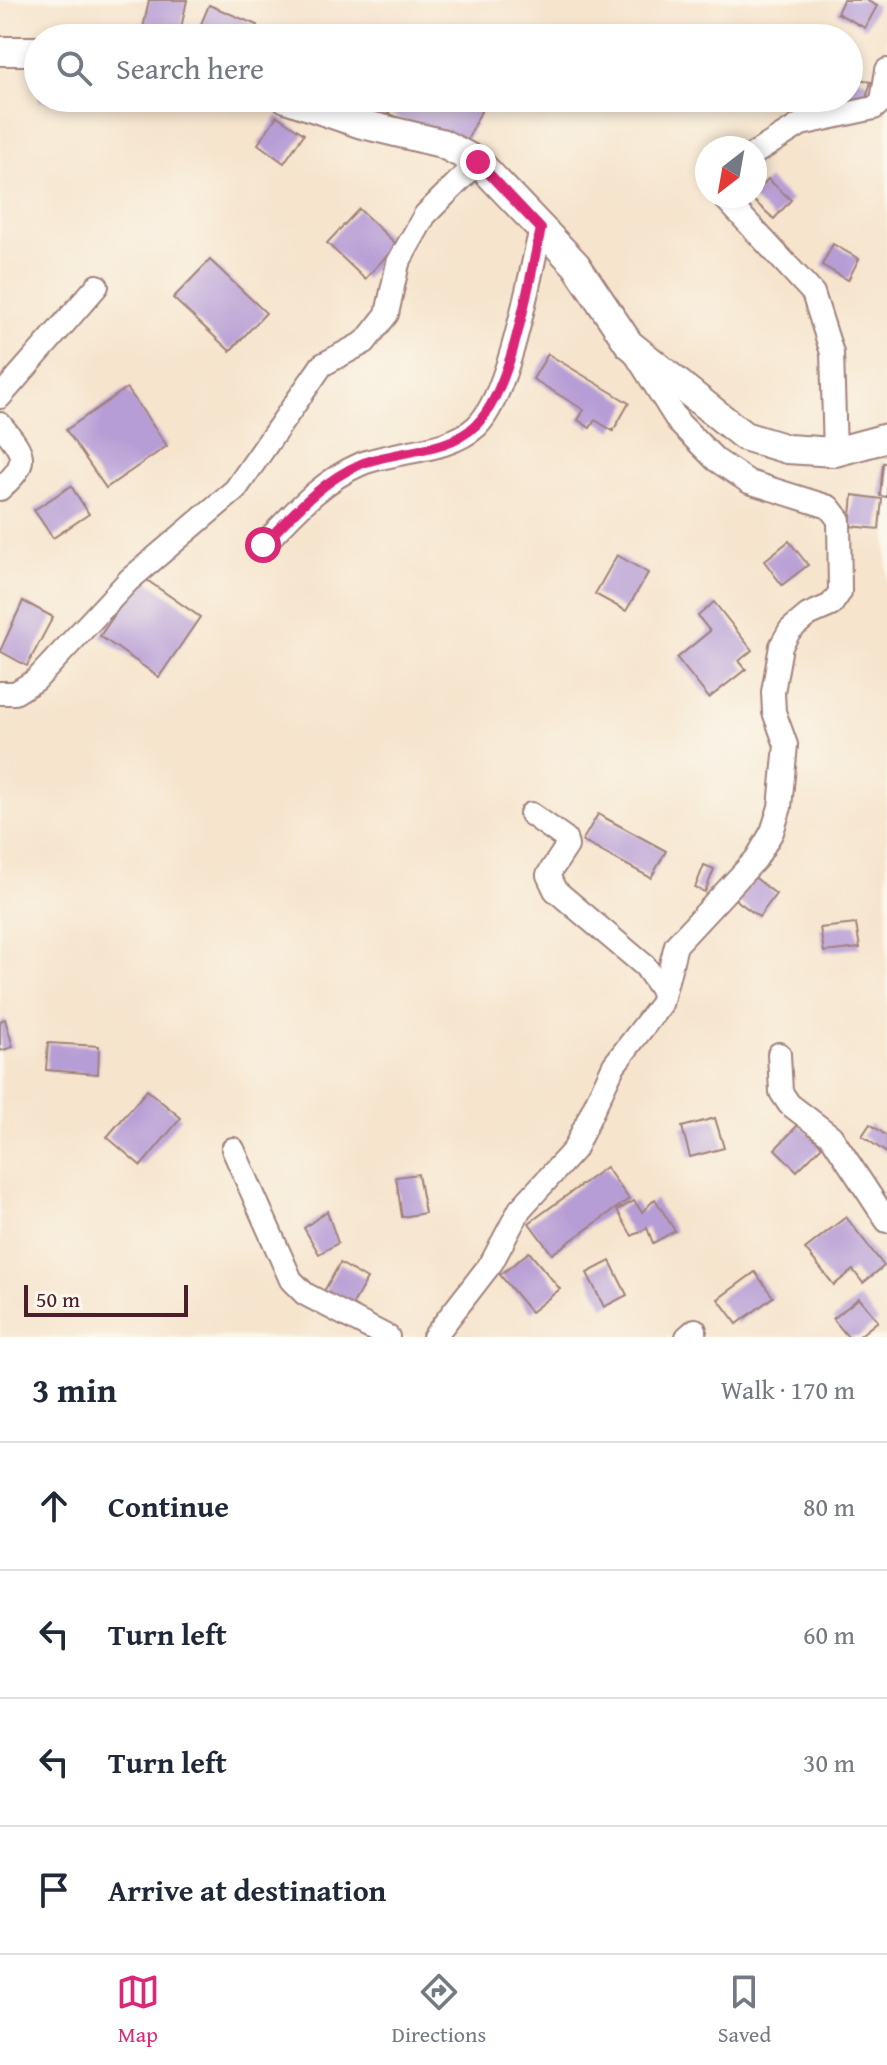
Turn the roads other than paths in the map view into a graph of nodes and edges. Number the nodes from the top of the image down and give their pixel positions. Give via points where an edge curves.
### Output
1 (0, 51) edge
2 (24, 51) edge
3 (887, 70) edge
4 (863, 110) edge
5 (327, 112) edge
6 (856, 112) edge
7 (767, 145) edge
8 (478, 162) junction
9 (734, 208) edge
10 (541, 229) junction
11 (97, 286) dead end
12 (629, 344) junction
13 (0, 397) edge
14 (0, 424) edge
15 (887, 438) edge
16 (835, 452) junction
17 (0, 489) edge
18 (263, 545) dead end
19 (0, 693) edge
20 (531, 814) dead end
21 (663, 992) junction
22 (779, 1054) dead end
23 (233, 1149) dead end
24 (887, 1221) edge
25 (388, 1337) edge
26 (434, 1337) edge

1 - 2 street
3 - 4 street via 882,101
5 - 8 street via 441,143
6 - 7 street via 801,124
8 - 10 street
8 - 19 street via 425,215 398,263 387,314 365,342 322,365 235,490 129,580 36,680 15,693
9 - 16 street via 813,293 832,353
10 - 12 street via 576,265
10 - 18 street via 521,322 488,412 475,428 340,474
11 - 13 street
12 - 16 street via 744,436 787,449
12 - 21 street via 679,423 716,460 749,482 829,507 839,520 843,569 840,592 831,605 808,615 781,646 774,712 786,745 772,832 756,859 676,945
14 - 17 street via 23,456 21,467
15 - 16 street
20 - 21 street via 565,838 567,846 548,875 555,890 645,966
21 - 26 street via 645,1028 614,1065 574,1150 520,1209 492,1262
22 - 24 street via 781,1092 831,1136
23 - 25 street via 291,1280 305,1294

